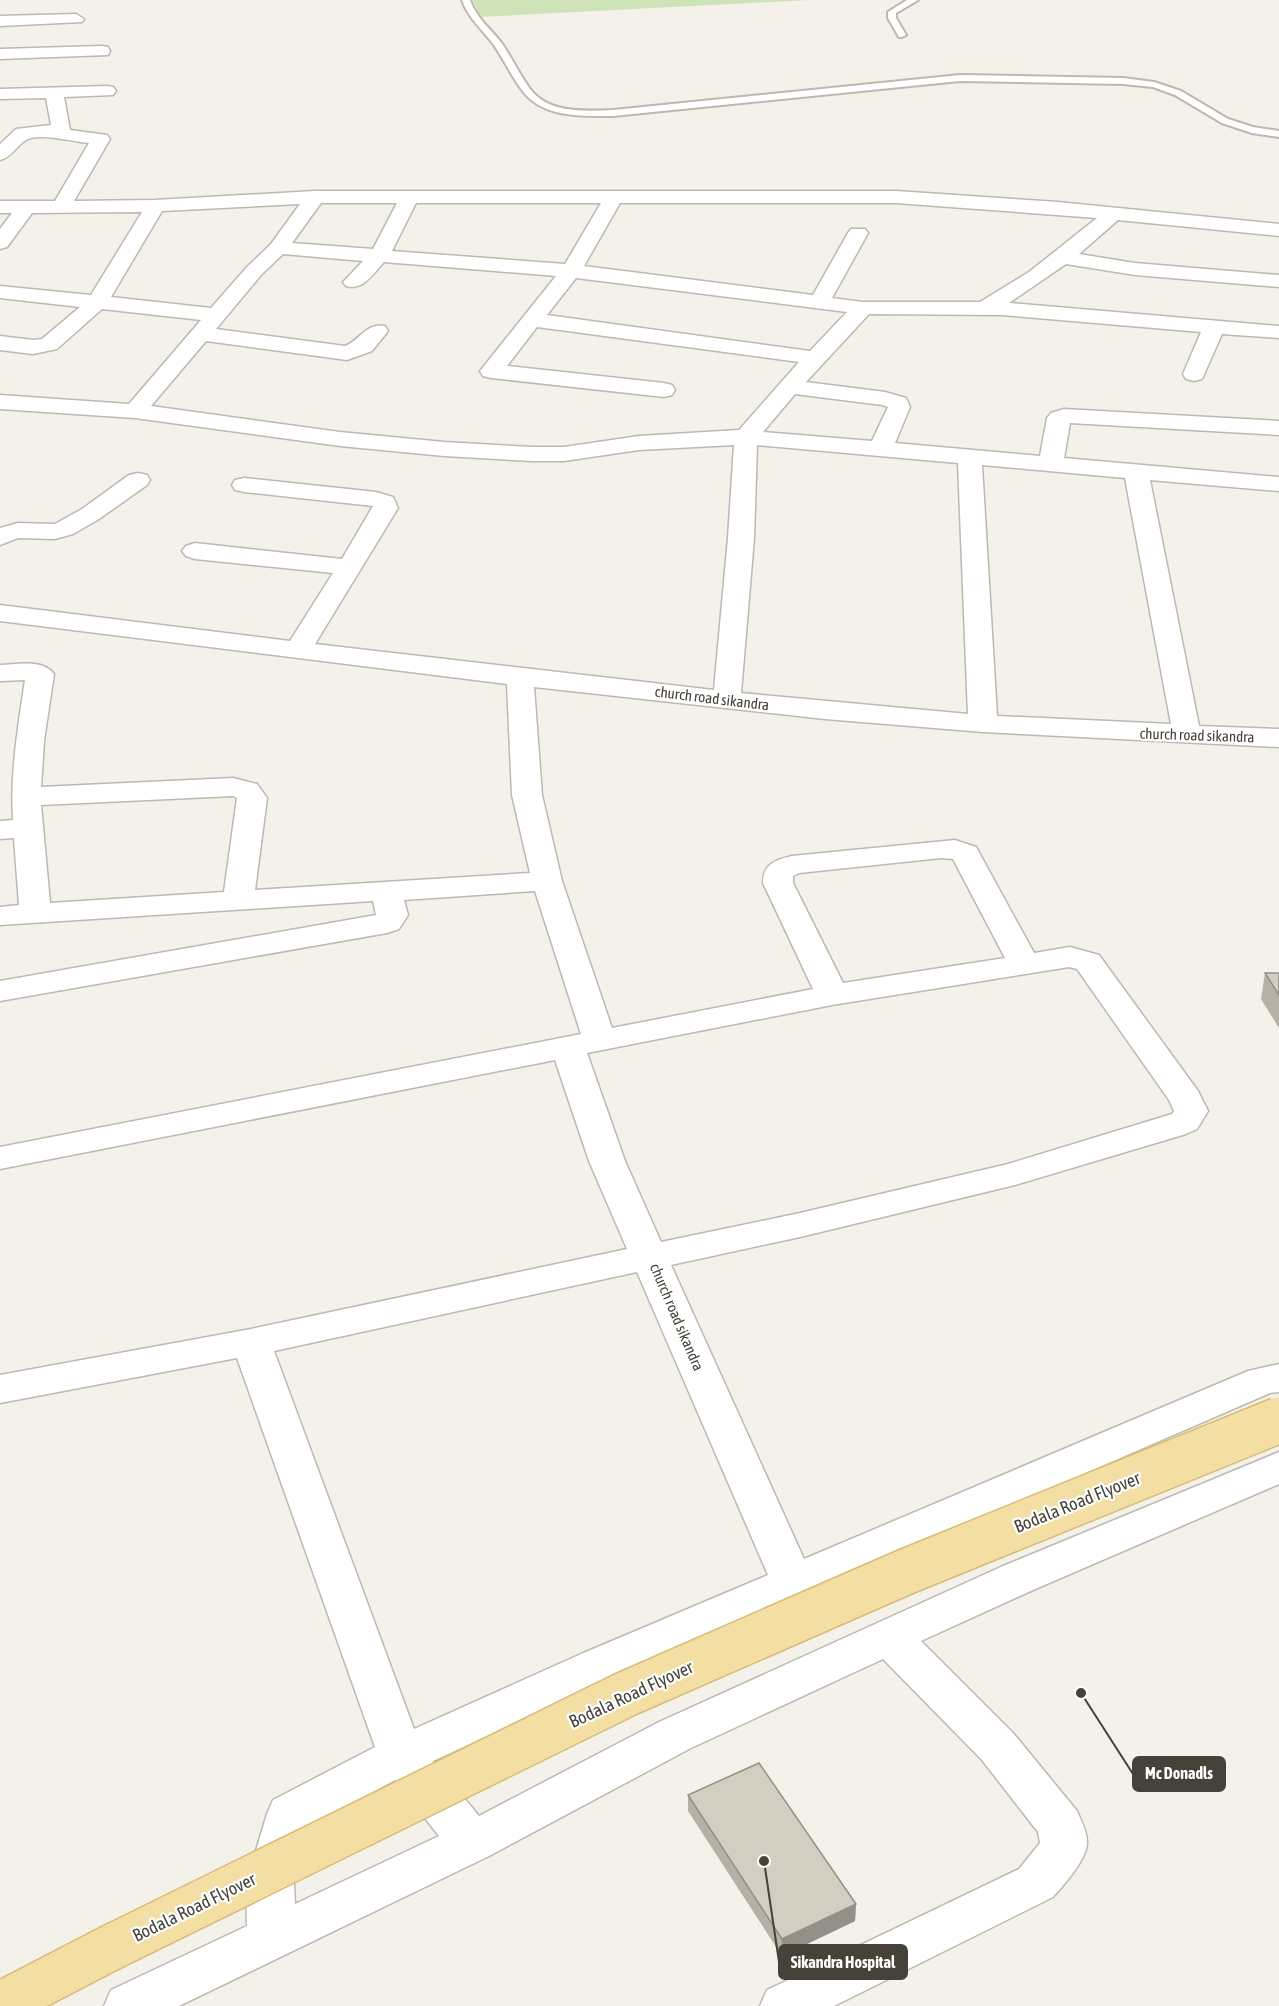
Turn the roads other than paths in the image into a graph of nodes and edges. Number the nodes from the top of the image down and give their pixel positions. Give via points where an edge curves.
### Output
1 (466, 0) edge
2 (914, 0) edge
3 (76, 19) dead end
4 (0, 21) edge
5 (902, 35) dead end
6 (102, 51) dead end
7 (0, 54) edge
8 (107, 91) dead end
9 (54, 93) junction
10 (0, 94) edge
11 (60, 130) junction
12 (1279, 134) edge
13 (0, 154) edge
14 (410, 196) junction
15 (315, 197) junction
16 (614, 197) junction
17 (155, 206) junction
18 (0, 207) edge
19 (26, 207) junction
20 (61, 207) junction
21 (1114, 213) junction
22 (1279, 230) edge
23 (858, 233) dead end
24 (0, 243) edge
25 (278, 248) junction
26 (380, 255) junction
27 (1063, 257) junction
28 (571, 271) junction
29 (1279, 281) edge
30 (353, 282) dead end
31 (0, 292) edge
32 (820, 301) junction
33 (97, 303) junction
34 (863, 308) junction
35 (986, 308) junction
36 (217, 315) junction
37 (533, 320) junction
38 (1214, 326) junction
39 (377, 331) dead end
40 (1279, 332) edge
41 (201, 334) junction
42 (0, 343) edge
43 (815, 358) junction
44 (1194, 374) dead end
45 (790, 387) junction
46 (664, 390) dead end
47 (0, 402) edge
48 (135, 411) junction
49 (1279, 429) edge
50 (746, 437) junction
51 (881, 447) junction
52 (970, 456) junction
53 (1051, 462) junction
54 (1136, 471) junction
55 (138, 480) dead end
56 (244, 485) dead end
57 (1278, 487) edge
58 (0, 537) edge
59 (195, 551) dead end
60 (348, 567) junction
61 (0, 613) edge
62 (298, 648) junction
63 (0, 673) edge
64 (520, 677) junction
65 (727, 700) junction
66 (983, 724) junction
67 (1187, 735) junction
68 (1279, 738) edge
69 (26, 797) junction
70 (29, 827) junction
71 (0, 830) edge
72 (547, 881) junction
73 (386, 892) junction
74 (238, 901) junction
75 (35, 914) junction
76 (0, 916) edge
77 (1024, 964) junction
78 (0, 991) edge
79 (831, 995) junction
80 (584, 1045) junction
81 (0, 1158) edge
82 (650, 1256) junction
83 (251, 1342) junction
84 (1279, 1378) edge
85 (0, 1389) edge
86 (1279, 1420) edge
87 (1279, 1467) edge
88 (793, 1583) junction
89 (889, 1637) junction
90 (401, 1755) junction
91 (472, 1842) junction
92 (272, 1938) junction
93 (0, 2005) edge
94 (129, 2006) edge
95 (785, 2006) edge

1 - 12 lane via 530,94 564,111 613,113 960,78 1124,81 1178,93 1225,121
2 - 5 lane via 892,12
3 - 4 street
6 - 7 street
8 - 9 street
9 - 10 street
9 - 11 street
11 - 13 street via 22,133
11 - 20 street via 64,135 101,139
14 - 15 street
14 - 16 street
14 - 26 street
15 - 17 street
15 - 25 street
16 - 21 street via 896,197
16 - 28 street
17 - 20 street
17 - 33 street
18 - 19 street
19 - 20 street
19 - 24 street
21 - 22 street
21 - 27 street
23 - 32 street
25 - 26 street
25 - 36 street
26 - 28 street
26 - 30 street
27 - 29 street via 1141,270
27 - 35 street
28 - 32 street
28 - 37 street
31 - 33 street
32 - 34 street
33 - 36 street
33 - 42 street via 49,344 33,347
34 - 35 street
34 - 43 street
35 - 38 street
36 - 41 street
37 - 43 street
37 - 46 street via 491,370 493,373
38 - 40 street
38 - 44 street
39 - 41 street via 364,346 347,353
41 - 48 street
43 - 45 street
45 - 50 street
45 - 51 street via 898,404
47 - 48 street
48 - 50 street via 340,439 532,454
49 - 53 street via 1062,416
50 - 51 street
50 - 65 street
51 - 52 street
52 - 53 street
52 - 66 street
53 - 54 street
54 - 57 street
54 - 67 street
55 - 58 street via 66,528 17,529
56 - 60 street via 384,502 386,508
59 - 60 street
60 - 62 street
61 - 62 street
62 - 64 street
63 - 69 street via 40,674
64 - 65 street, church road sikandra
64 - 72 street, church road sikandra via 527,795
65 - 66 street, church road sikandra
66 - 67 street, church road sikandra
67 - 68 street, church road sikandra
69 - 70 street
69 - 74 street via 233,787 247,790 252,798
70 - 71 street
70 - 75 street
72 - 73 street
72 - 80 street, church road sikandra
73 - 74 street
73 - 78 street via 392,915 388,922 376,926
74 - 75 street
75 - 76 street
77 - 79 street
77 - 79 street via 965,853 941,849 792,865 778,872 778,882
77 - 82 street via 1070,957 1088,962 1186,1099 1191,1111 1185,1121 1015,1174
79 - 80 street
80 - 81 street
80 - 82 street, church road sikandra via 607,1161
82 - 83 street
82 - 88 street, church road sikandra
83 - 85 street
83 - 90 street
84 - 88 street via 1263,1381
86 - 93 main road, Bodala Road Flyover, bridge via 905,1572 626,1694
87 - 89 street
88 - 90 street
89 - 91 street via 675,1736
89 - 95 street via 998,1747 1060,1826 1064,1844 1036,1882
90 - 91 street
90 - 92 street via 290,1814 270,1883
91 - 92 street
92 - 94 street

